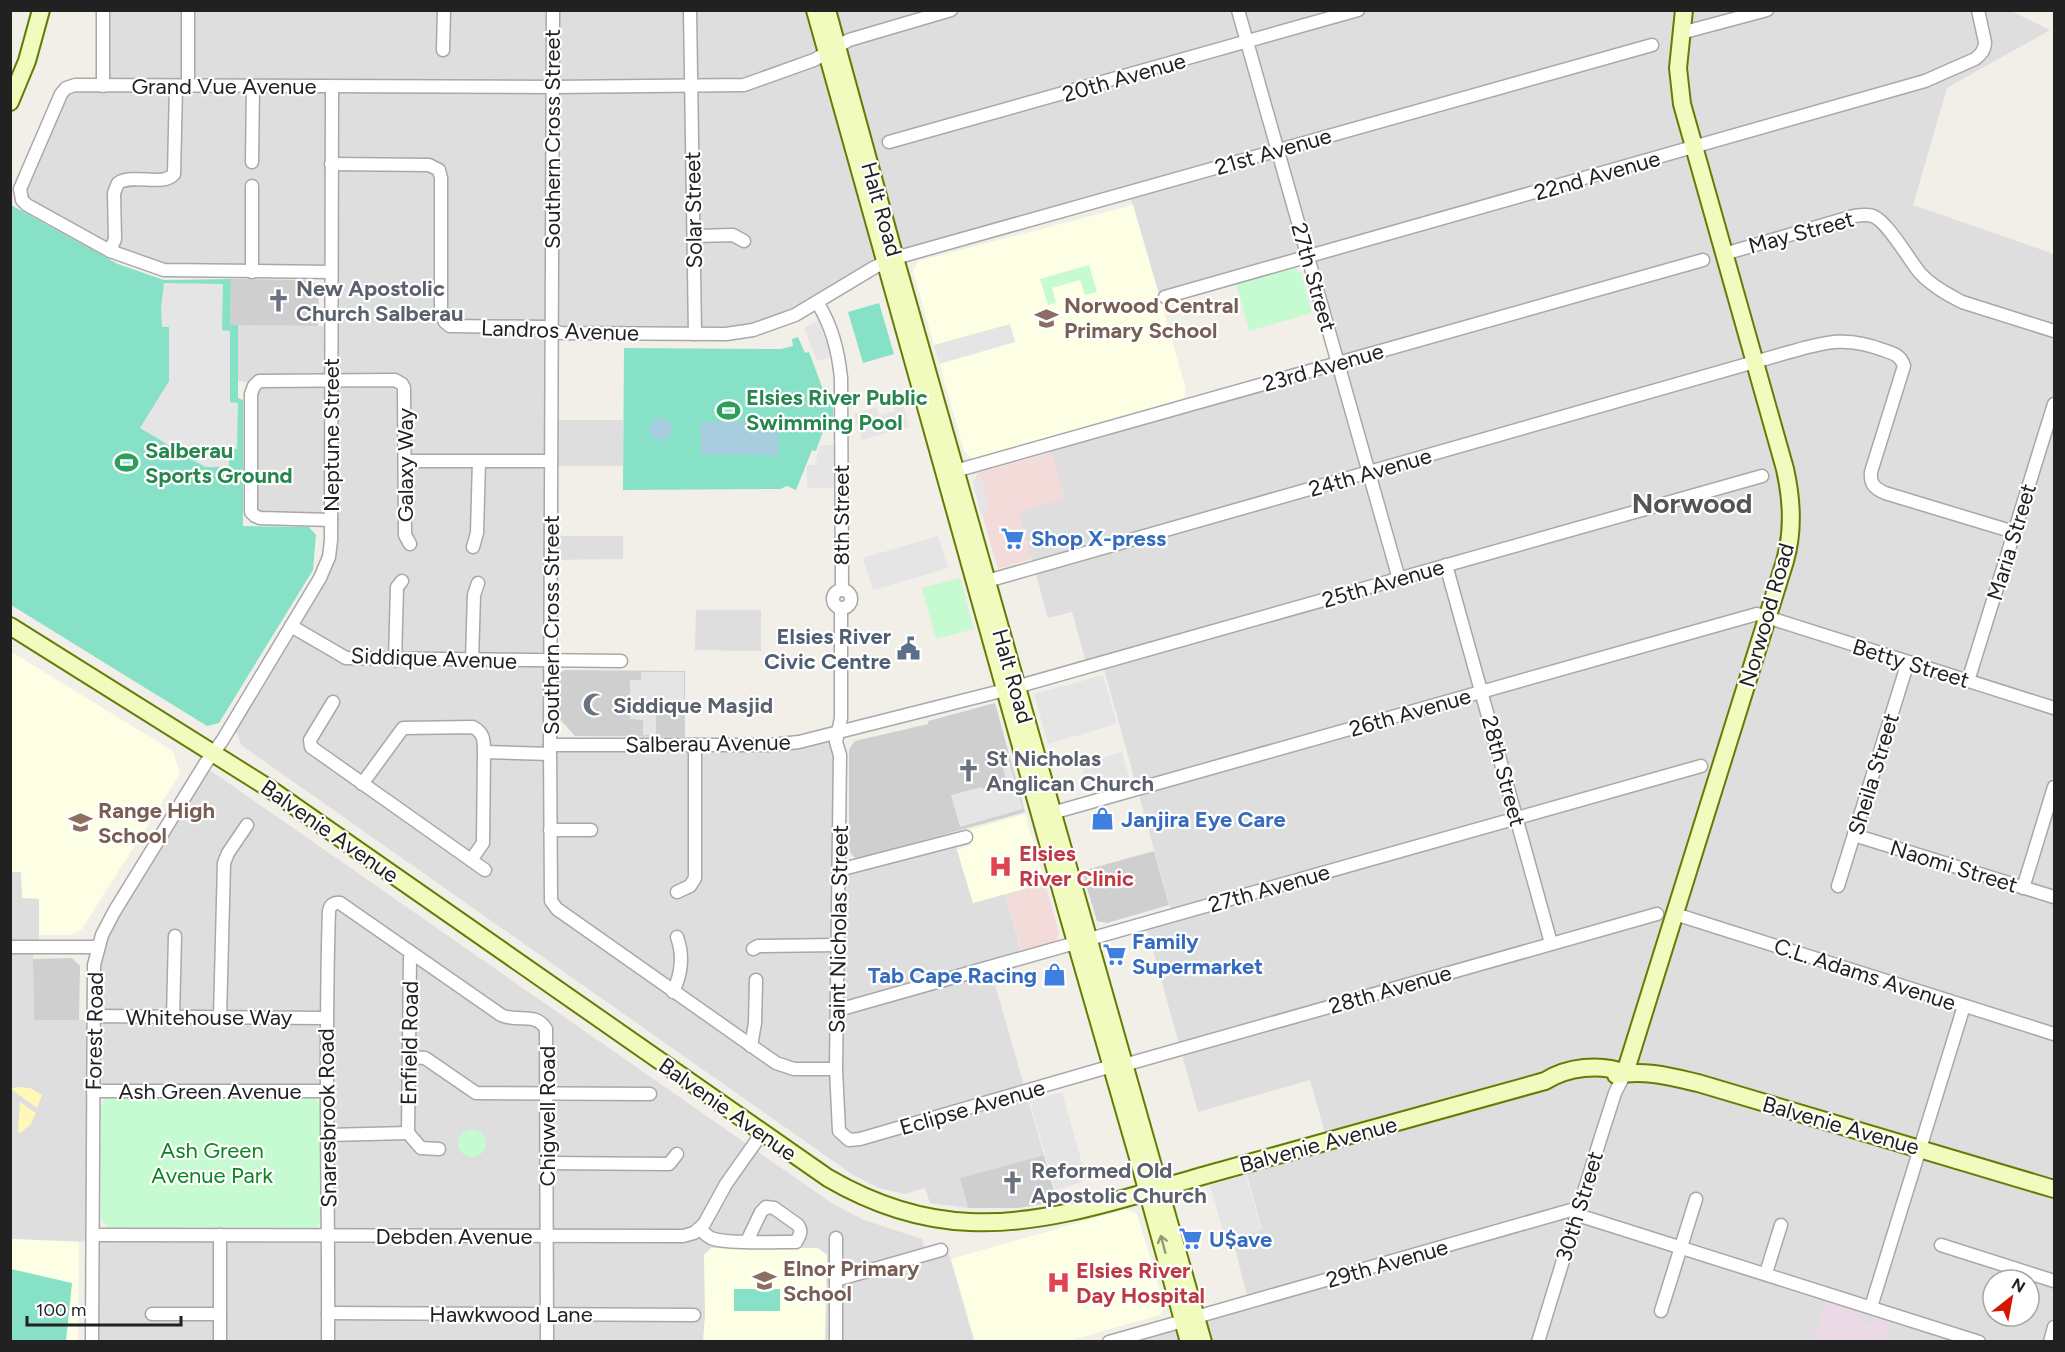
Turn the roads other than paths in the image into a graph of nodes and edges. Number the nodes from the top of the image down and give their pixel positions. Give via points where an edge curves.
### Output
1 (41, 10) edge
2 (103, 10) edge
3 (188, 10) edge
4 (444, 10) edge
5 (553, 10) edge
6 (690, 10) edge
7 (815, 10) edge
8 (827, 10) edge
9 (951, 10) edge
10 (1238, 10) edge
11 (1358, 10) edge
12 (1684, 10) edge
13 (1767, 10) edge
14 (1978, 10) edge
15 (1681, 33) junction
16 (1246, 42) junction
17 (1652, 45) dead end
18 (443, 50) dead end
19 (831, 50) junction
20 (103, 86) junction
21 (182, 86) junction
22 (253, 86) junction
23 (332, 87) junction
24 (553, 87) junction
25 (691, 87) junction
26 (10, 102) edge
27 (889, 142) dead end
28 (1694, 147) junction
29 (1278, 150) junction
30 (252, 162) dead end
31 (332, 164) junction
32 (252, 186) dead end
33 (694, 236) junction
34 (744, 241) dead end
35 (110, 251) junction
36 (1724, 254) junction
37 (1308, 257) junction
38 (890, 260) junction
39 (1703, 260) dead end
40 (252, 272) junction
41 (331, 272) junction
42 (1165, 297) dead end
43 (817, 302) junction
44 (552, 330) junction
45 (2055, 331) edge
46 (695, 334) junction
47 (1754, 362) junction
48 (1338, 363) junction
49 (331, 381) junction
50 (2055, 404) edge
51 (406, 461) junction
52 (478, 461) junction
53 (551, 461) junction
54 (1369, 472) junction
55 (950, 473) junction
56 (1762, 476) dead end
57 (331, 519) junction
58 (2014, 532) junction
59 (410, 544) dead end
60 (473, 547) dead end
61 (1446, 565) junction
62 (1399, 579) junction
63 (402, 581) dead end
64 (987, 581) junction
65 (478, 584) dead end
66 (1767, 617) junction
67 (10, 626) edge
68 (291, 626) junction
69 (395, 660) junction
70 (472, 660) junction
71 (550, 660) junction
72 (621, 661) dead end
73 (1908, 662) junction
74 (1968, 681) junction
75 (1010, 688) junction
76 (1482, 692) junction
77 (333, 702) dead end
78 (2055, 708) edge
79 (838, 732) junction
80 (695, 745) junction
81 (550, 749) junction
82 (214, 752) junction
83 (484, 752) junction
84 (1701, 766) dead end
85 (362, 784) junction
86 (2055, 787) edge
87 (1052, 813) junction
88 (1516, 817) junction
89 (247, 825) dead end
90 (550, 830) junction
91 (591, 830) dead end
92 (1854, 835) junction
93 (966, 837) dead end
94 (471, 860) junction
95 (485, 870) dead end
96 (839, 870) junction
97 (1838, 886) dead end
98 (2024, 888) junction
99 (677, 892) dead end
100 (2055, 897) edge
101 (340, 903) joint
102 (1657, 914) dead end
103 (1674, 914) junction
104 (175, 936) dead end
105 (677, 937) dead end
106 (1082, 941) junction
107 (1551, 943) junction
108 (838, 945) junction
109 (10, 947) edge
110 (98, 947) junction
111 (753, 949) dead end
112 (413, 954) junction
113 (756, 980) dead end
114 (673, 992) junction
115 (1964, 1006) junction
116 (838, 1010) junction
117 (93, 1016) junction
118 (173, 1017) junction
119 (220, 1017) junction
120 (325, 1018) junction
121 (2055, 1034) edge
122 (751, 1046) junction
123 (410, 1057) junction
124 (1118, 1066) junction
125 (836, 1069) junction
126 (1625, 1073) junction
127 (93, 1091) junction
128 (326, 1091) junction
129 (547, 1092) junction
130 (650, 1094) dead end
131 (837, 1126) joint
132 (408, 1133) junction
133 (762, 1133) junction
134 (327, 1135) junction
135 (1920, 1148) junction
136 (439, 1149) dead end
137 (677, 1154) dead end
138 (547, 1162) junction
139 (1154, 1189) junction
140 (2055, 1189) edge
141 (1696, 1199) dead end
142 (1578, 1214) junction
143 (1782, 1225) dead end
144 (700, 1229) junction
145 (93, 1234) junction
146 (220, 1235) junction
147 (329, 1235) junction
148 (547, 1236) junction
149 (836, 1238) dead end
150 (747, 1241) dead end
151 (1941, 1245) dead end
152 (1681, 1246) junction
153 (941, 1250) dead end
154 (1766, 1273) junction
155 (836, 1280) junction
156 (2055, 1281) edge
157 (1871, 1307) junction
158 (1661, 1311) dead end
159 (328, 1313) junction
160 (152, 1314) dead end
161 (220, 1314) junction
162 (694, 1314) dead end
163 (547, 1315) junction
164 (1189, 1319) junction
165 (2055, 1327) edge
166 (92, 1341) edge
167 (220, 1341) edge
168 (328, 1341) edge
169 (547, 1341) edge
170 (836, 1341) edge
171 (1109, 1341) edge
172 (1189, 1341) edge
173 (1203, 1341) edge
174 (1538, 1341) edge
175 (1979, 1341) edge
176 (2050, 1341) edge

1 - 26 street via 27,61
2 - 20 street
3 - 21 street
4 - 18 street
5 - 24 street, Southern Cross Street
6 - 25 street, Solar Street
7 - 19 street, Halt Road
8 - 19 street, Halt Road
9 - 19 street, Grand Vue Avenue via 858,37
10 - 16 street, 27th Street
11 - 16 street, 20th Avenue
12 - 15 street, Norwood Road
13 - 15 street
14 - 28 street, 22nd Avenue via 1985,47 1975,60 1912,86
15 - 28 street, Norwood Road via 1678,83
16 - 27 street, 20th Avenue
16 - 29 street, 27th Street
17 - 29 street, 21st Avenue
19 - 25 street, Grand Vue Avenue via 802,66 747,85
19 - 38 street, Halt Road
20 - 21 street, Grand Vue Avenue
20 - 35 street, Grand Vue Avenue via 75,86 63,91 20,193 27,206
21 - 22 street, Grand Vue Avenue
21 - 35 street via 174,174 167,179 127,179 118,183 114,193 115,239
22 - 23 street, Grand Vue Avenue
22 - 30 street
23 - 24 street, Grand Vue Avenue
23 - 31 street, Neptune Street
24 - 25 street, Grand Vue Avenue
24 - 44 street, Southern Cross Street
25 - 33 street, Solar Street
28 - 36 street, Norwood Road
28 - 37 street, 22nd Avenue
29 - 37 street, 27th Street
29 - 38 street, 21st Avenue
31 - 41 street, Neptune Street
31 - 44 street, Landros Avenue via 436,168 441,178 441,314 445,322 454,327
32 - 40 street
33 - 34 street via 733,235
33 - 46 street, Solar Street
35 - 40 street, Grand Vue Avenue via 171,271
36 - 45 street, May Street via 1854,216 1873,216 1934,286 1970,304
36 - 47 street, Norwood Road
37 - 42 street, 22nd Avenue
37 - 48 street, 27th Street
38 - 43 street, Landros Avenue
38 - 55 street, Halt Road
39 - 48 street, 23rd Avenue
40 - 41 street, Grand Vue Avenue
41 - 49 street, Neptune Street
43 - 46 street, Landros Avenue via 760,328
43 - 79 street, 8th Street via 837,346 841,378 842,590 832,597 841,608
44 - 46 street, Landros Avenue
44 - 53 street, Southern Cross Street
47 - 54 street, 24th Avenue
47 - 58 street, 24th Avenue via 1842,340 1900,357 1903,372 1871,472 1872,484 1878,490
47 - 66 street, Norwood Road via 1791,500 1789,542
48 - 54 street, 27th Street
48 - 55 street, 23rd Avenue
49 - 51 street, Galaxy Way via 395,380 402,384
49 - 57 street, Neptune Street
49 - 57 street, Galaxy Way via 263,380 254,386 250,507 260,518
50 - 58 street, Maria Street
51 - 52 street
51 - 59 street, Galaxy Way via 405,536
52 - 53 street
52 - 60 street via 477,533
53 - 71 street, Southern Cross Street
54 - 62 street, 27th Street
54 - 64 street, 24th Avenue
55 - 64 street, Halt Road
55 - 75 street, Halt Road
56 - 61 street, 25th Avenue
57 - 68 street, Neptune Street via 327,564
58 - 74 street, Maria Street
61 - 62 street, 25th Avenue
61 - 76 street, 28th Street
62 - 75 street, 25th Avenue
63 - 69 street via 397,587
64 - 75 street, Halt Road
65 - 70 street via 474,595
66 - 73 street, Betty Street
66 - 76 street, 26th Avenue via 1757,614
66 - 103 street, Norwood Road
67 - 82 street, Balvenie Avenue
68 - 69 street, Siddique Avenue via 346,658
68 - 82 street, Neptune Street
69 - 70 street, Siddique Avenue
70 - 71 street, Siddique Avenue
71 - 72 street, Siddique Avenue
71 - 81 street, Southern Cross Street
73 - 74 street, Betty Street
73 - 92 street, Sheila Street
74 - 78 street, Betty Street
75 - 79 street, Salberau Avenue
75 - 87 street, Halt Road
75 - 106 street, Halt Road
76 - 87 street, 26th Avenue
76 - 88 street, 28th Street
77 - 85 street via 310,740 311,747
79 - 80 street, Salberau Avenue via 785,744
79 - 96 street, Saint Nicholas Street
80 - 81 street, Salberau Avenue
80 - 99 street via 694,878 690,886
81 - 83 street, Salberau Avenue
81 - 90 street, Southern Cross Street
82 - 110 street, Forest Road via 114,912
82 - 133 street, Balvenie Avenue
83 - 85 street via 484,739 473,727 403,728
83 - 94 street via 483,843
84 - 88 street, 27th Avenue
85 - 94 street
86 - 98 street
87 - 106 street, Halt Road
88 - 106 street, 27th Avenue
88 - 107 street, 28th Street
89 - 119 street via 224,863
90 - 91 street
90 - 114 street, Southern Cross Street via 550,891 557,909
92 - 97 street, Sheila Street
92 - 98 street, Naomi Street
93 - 96 street
94 - 95 street
96 - 108 street, Saint Nicholas Street
98 - 100 street, Naomi Street
101 - 112 street, Chigwell Road
101 - 120 street, Snaresbrook Road via 333,904 328,911
102 - 107 street, 28th Avenue
103 - 115 street, C.L. Adams Avenue
103 - 126 street, Norwood Road
104 - 118 street
105 - 114 street via 681,949 680,978
106 - 116 street, 27th Avenue
106 - 124 street, Halt Road
107 - 124 street, 28th Avenue
108 - 111 street
108 - 116 street, Saint Nicholas Street
109 - 110 street
110 - 117 street, Forest Road
112 - 123 street, Enfield Road
112 - 129 street, Chigwell Road via 501,1016 531,1018 542,1023 547,1033
113 - 122 street
114 - 122 street, Southern Cross Street
115 - 121 street, C.L. Adams Avenue
115 - 135 street
116 - 125 street, Saint Nicholas Street
117 - 118 street, Whitehouse Way
117 - 127 street, Forest Road
118 - 119 street, Whitehouse Way
119 - 120 street, Whitehouse Way
120 - 128 street, Snaresbrook Road
122 - 125 street, Southern Cross Street via 784,1066
123 - 129 street via 425,1059 476,1093
123 - 132 street, Enfield Road
124 - 131 street, Eclipse Avenue via 860,1139 849,1140
124 - 139 street, Halt Road
125 - 131 street, Saint Nicholas Street
126 - 135 street, Balvenie Avenue via 1698,1083
126 - 139 street, Balvenie Avenue via 1607,1067 1565,1072 1545,1081
126 - 142 street, 30th Street via 1615,1093
127 - 128 street, Ash Green Avenue
127 - 145 street, Forest Road
128 - 134 street, Snaresbrook Road
129 - 130 street
129 - 138 street, Chigwell Road
132 - 134 street, Enfield Road
132 - 136 street, Enfield Road via 421,1148
133 - 139 street, Balvenie Avenue via 855,1193 881,1204 945,1220 1005,1222 1044,1217
133 - 144 street
134 - 147 street, Snaresbrook Road
135 - 140 street, Balvenie Avenue
135 - 157 street
137 - 138 street via 669,1164
138 - 148 street, Chigwell Road
139 - 164 street, Halt Road
141 - 152 street
142 - 152 street
142 - 164 street, 29th Avenue via 1571,1210
142 - 174 street, 30th Street
143 - 154 street
144 - 148 street, Debden Avenue via 683,1236
144 - 150 street via 709,1238
145 - 146 street, Debden Avenue
145 - 166 street, Forest Road
146 - 147 street, Debden Avenue
146 - 161 street
147 - 148 street, Debden Avenue
147 - 159 street, Snaresbrook Road
148 - 163 street, Chigwell Road
149 - 155 street
151 - 156 street
152 - 154 street
152 - 158 street
153 - 155 street
154 - 157 street
155 - 170 street
157 - 175 street
159 - 163 street, Hawkwood Lane
159 - 168 street, Snaresbrook Road
160 - 161 street
161 - 167 street
162 - 163 street, Hawkwood Lane
163 - 169 street, Chigwell Road
164 - 171 street, 29th Avenue
164 - 172 street, Halt Road
164 - 173 street, Halt Road
165 - 176 street

